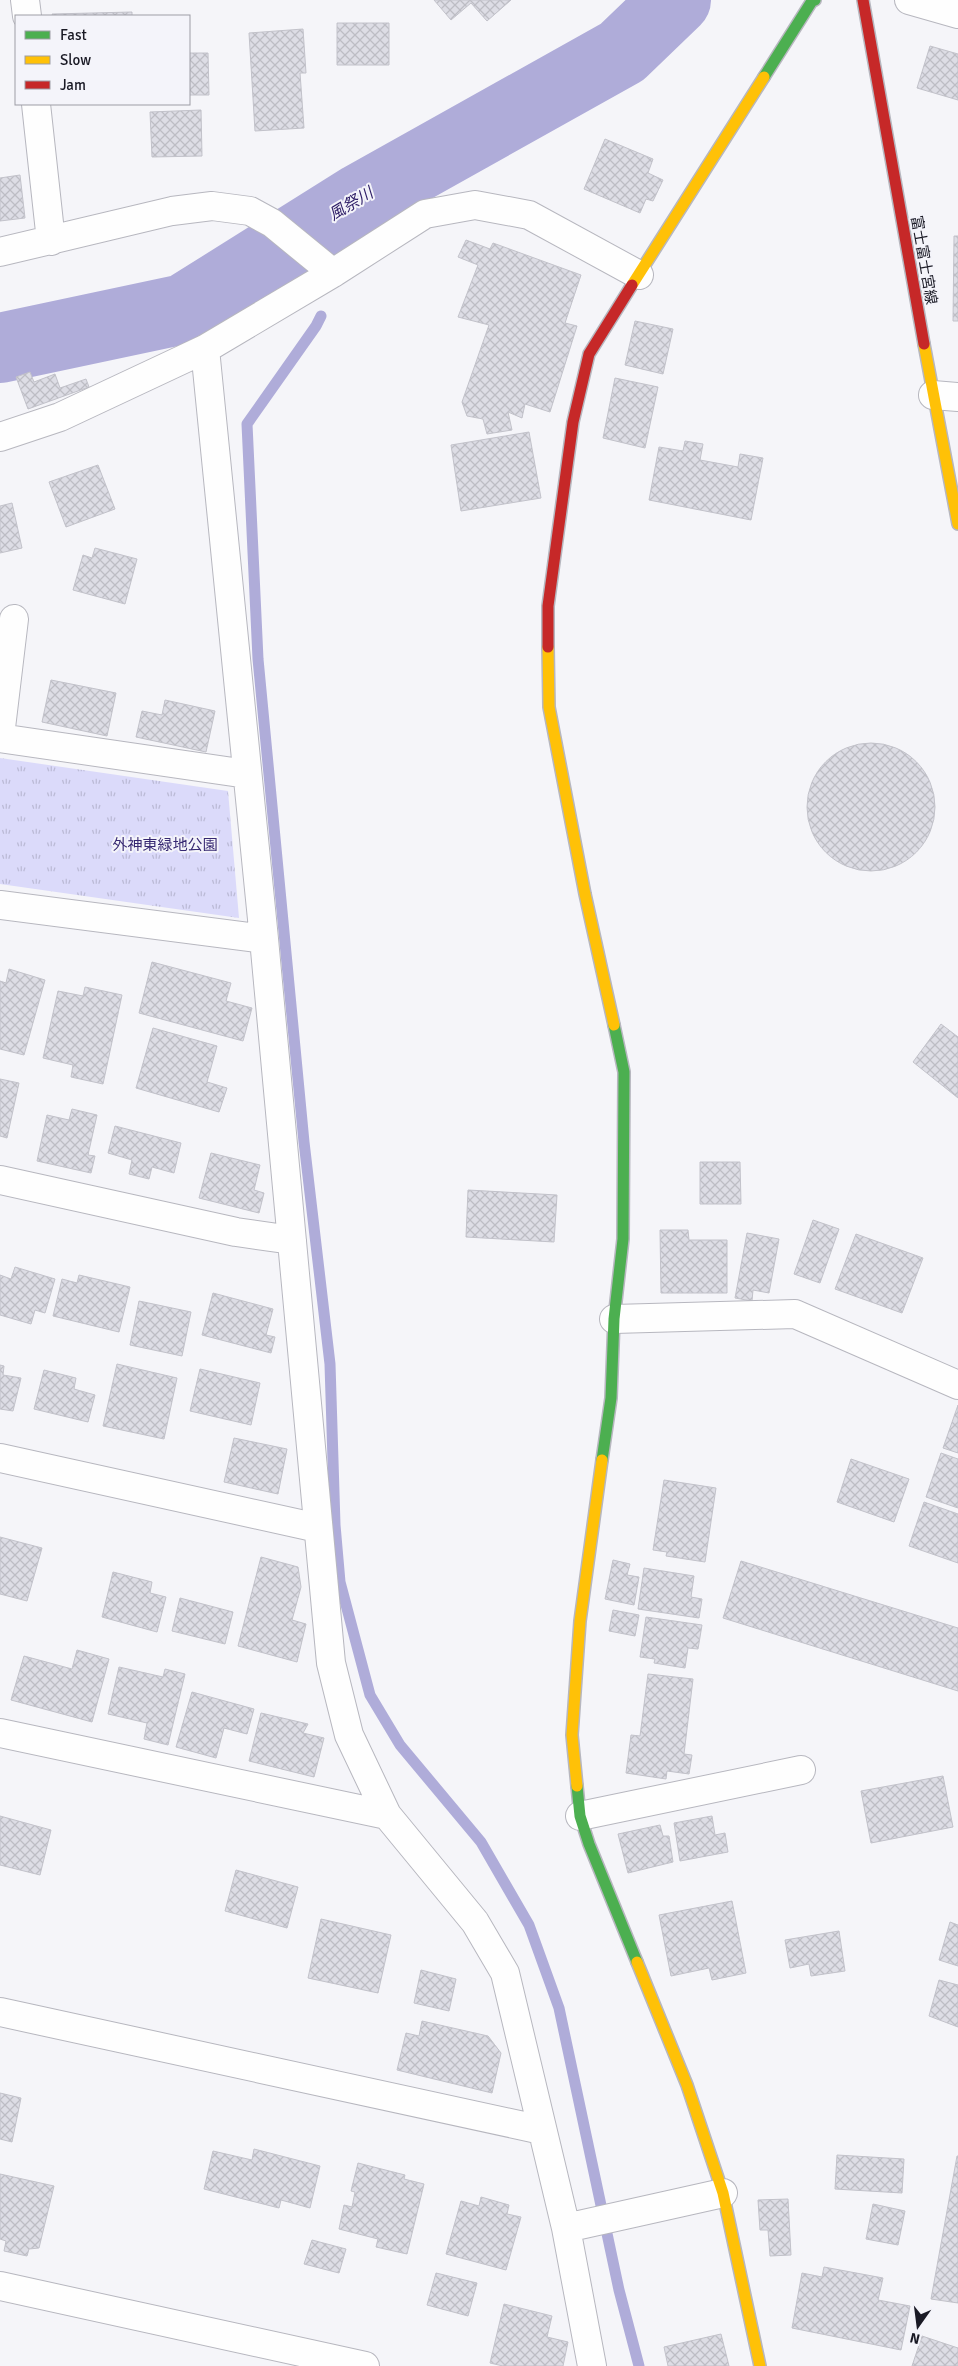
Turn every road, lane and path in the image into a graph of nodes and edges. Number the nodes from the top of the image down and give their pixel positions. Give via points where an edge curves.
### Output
1 (25, 0) edge
2 (815, 0) edge
3 (863, 0) edge
4 (910, 0) edge
5 (958, 14) edge
6 (27, 15) edge
7 (36, 105) edge
8 (51, 241) junction
9 (0, 252) edge
10 (330, 269) junction
11 (639, 275) junction
12 (205, 349) junction
13 (946, 396) edge
14 (0, 437) edge
15 (958, 524) edge
16 (14, 619) dead end
17 (0, 737) edge
18 (247, 774) junction
19 (0, 905) edge
20 (264, 939) junction
21 (0, 1180) edge
22 (292, 1240) junction
23 (614, 1319) junction
24 (958, 1385) edge
25 (0, 1458) edge
26 (318, 1528) junction
27 (0, 1733) edge
28 (801, 1770) dead end
29 (387, 1815) junction
30 (580, 1816) junction
31 (0, 2012) edge
32 (542, 2130) junction
33 (723, 2193) junction
34 (566, 2228) junction
35 (0, 2286) edge
36 (365, 2366) edge
37 (592, 2366) edge
38 (760, 2366) edge

1 - 6 street
2 - 11 street
3 - 13 street, 富士富士宮線
4 - 5 street
7 - 8 street
8 - 9 street
8 - 10 street via 172,211 212,206 250,211 272,223
10 - 11 street via 425,214 475,205 529,215
10 - 12 street
11 - 23 street via 589,354 574,422 548,606 549,707 624,1072 623,1239
12 - 14 street via 60,417
12 - 18 street
13 - 15 street, 富士富士宮線
16 - 17 street
17 - 18 street
18 - 20 street
19 - 20 street
20 - 22 street
21 - 22 street via 236,1232
22 - 26 street
23 - 24 street via 795,1314
23 - 30 street via 611,1398 580,1621 572,1735
25 - 26 street
26 - 29 street via 331,1663 349,1735
27 - 29 street
28 - 30 street
29 - 32 street via 475,1922 505,1972
30 - 33 street via 686,2085
31 - 32 street
32 - 34 street
33 - 34 street
33 - 38 street
34 - 37 street
35 - 36 street

